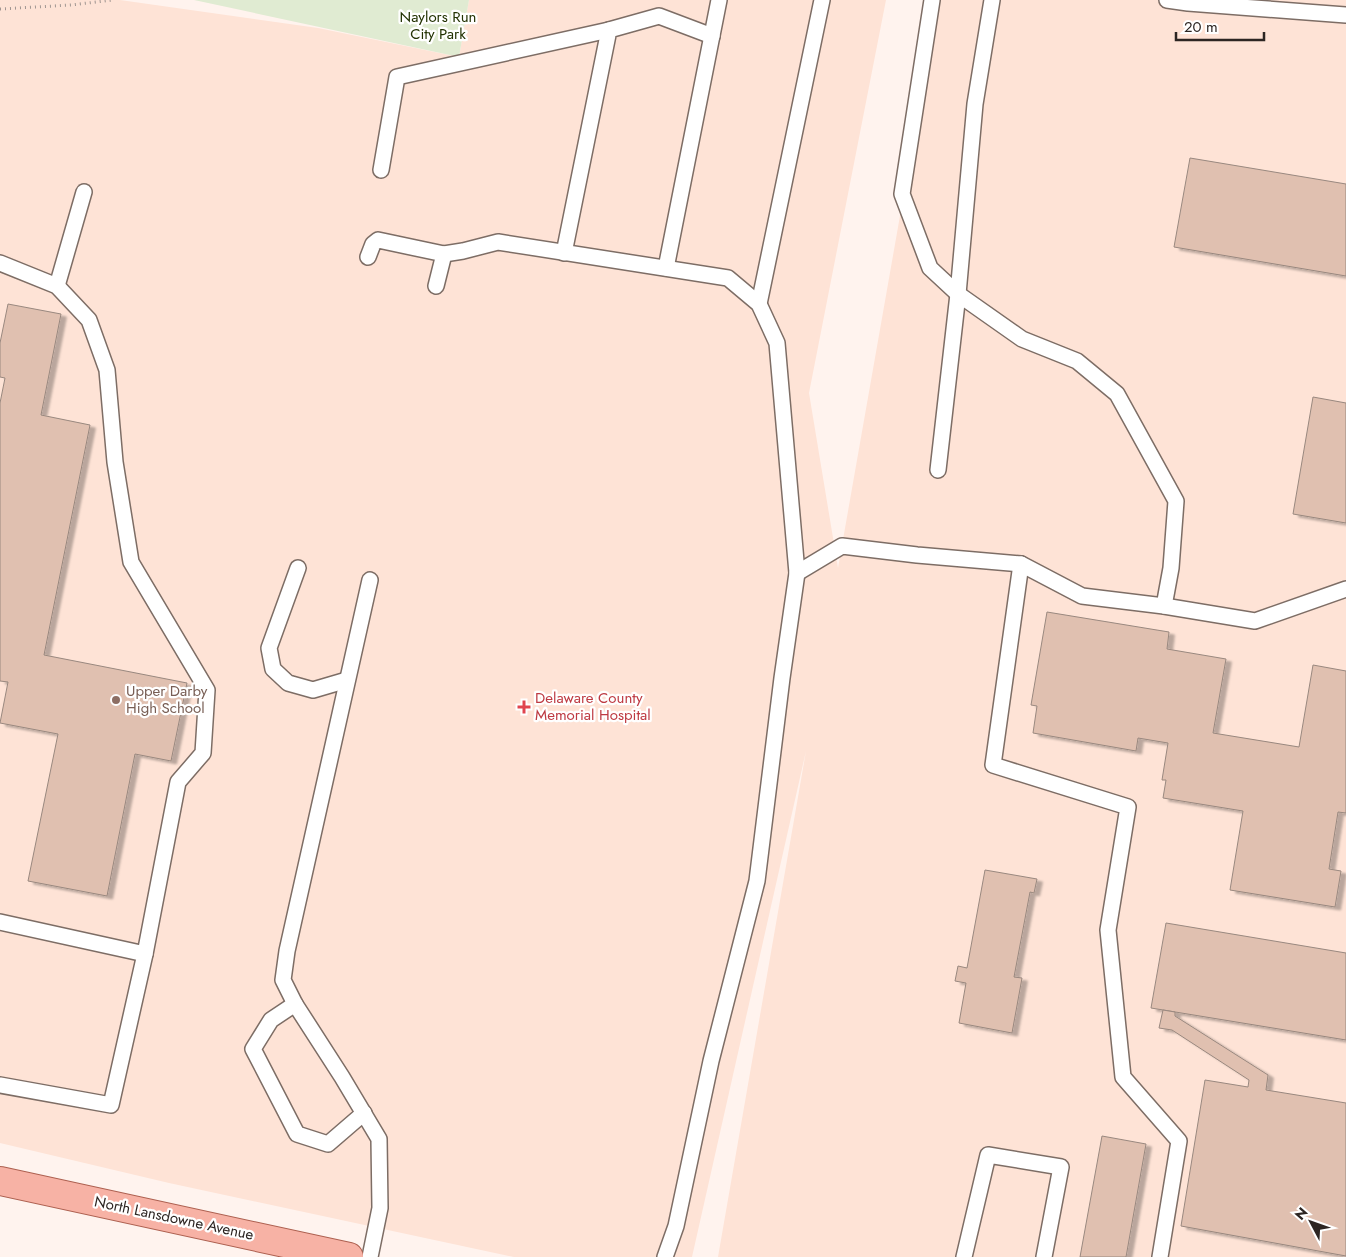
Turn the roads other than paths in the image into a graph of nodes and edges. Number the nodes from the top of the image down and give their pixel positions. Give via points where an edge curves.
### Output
1 (719, 0) edge
2 (822, 0) edge
3 (932, 0) edge
4 (992, 0) edge
5 (1167, 0) edge
6 (1346, 15) edge
7 (609, 30) junction
8 (712, 36) junction
9 (381, 170) dead end
10 (84, 192) dead end
11 (564, 252) junction
12 (444, 254) junction
13 (368, 257) dead end
14 (0, 263) edge
15 (666, 268) junction
16 (57, 286) junction
17 (436, 286) dead end
18 (958, 294) junction
19 (759, 304) junction
20 (938, 470) dead end
21 (1021, 564) junction
22 (298, 568) dead end
23 (797, 572) junction
24 (370, 580) dead end
25 (1346, 589) edge
26 (1164, 606) junction
27 (347, 680) junction
28 (0, 922) edge
29 (145, 954) junction
30 (295, 1004) junction
31 (0, 1085) edge
32 (364, 1113) junction
33 (0, 1180) edge
34 (349, 1257) edge
35 (370, 1257) edge
36 (665, 1257) edge
37 (964, 1257) edge
38 (1044, 1257) edge
39 (1160, 1257) edge

1 - 8 lane
2 - 19 lane
3 - 18 lane via 902,194 930,268
4 - 18 lane via 976,104
5 - 6 lane
7 - 8 lane via 659,16
7 - 9 lane via 397,77
7 - 11 lane
8 - 15 lane
10 - 16 lane
11 - 12 lane via 498,242
11 - 15 lane
12 - 13 lane via 378,240
12 - 17 lane
14 - 16 lane
15 - 19 lane via 728,278
16 - 29 lane via 89,320 107,370 115,462 132,562 207,690 203,753 178,782
18 - 20 lane
18 - 26 lane via 1022,339 1077,361 1117,394 1176,501 1171,568
19 - 23 lane via 777,343
21 - 23 lane via 842,546
21 - 26 lane via 1082,596
21 - 39 lane via 993,765 1128,807 1108,930 1123,1077 1179,1141
22 - 27 lane via 268,648 272,669 288,682 313,690
23 - 36 lane via 757,881 711,1060 676,1226
24 - 27 lane
25 - 26 lane via 1255,621
27 - 30 lane via 287,951 283,980
28 - 29 lane
29 - 31 lane via 111,1105
30 - 32 lane
30 - 32 lane via 271,1020 253,1049 296,1134 328,1144
32 - 35 lane via 379,1139 380,1208
33 - 34 main road, North Lansdowne Avenue
37 - 38 lane via 988,1155 1061,1167

